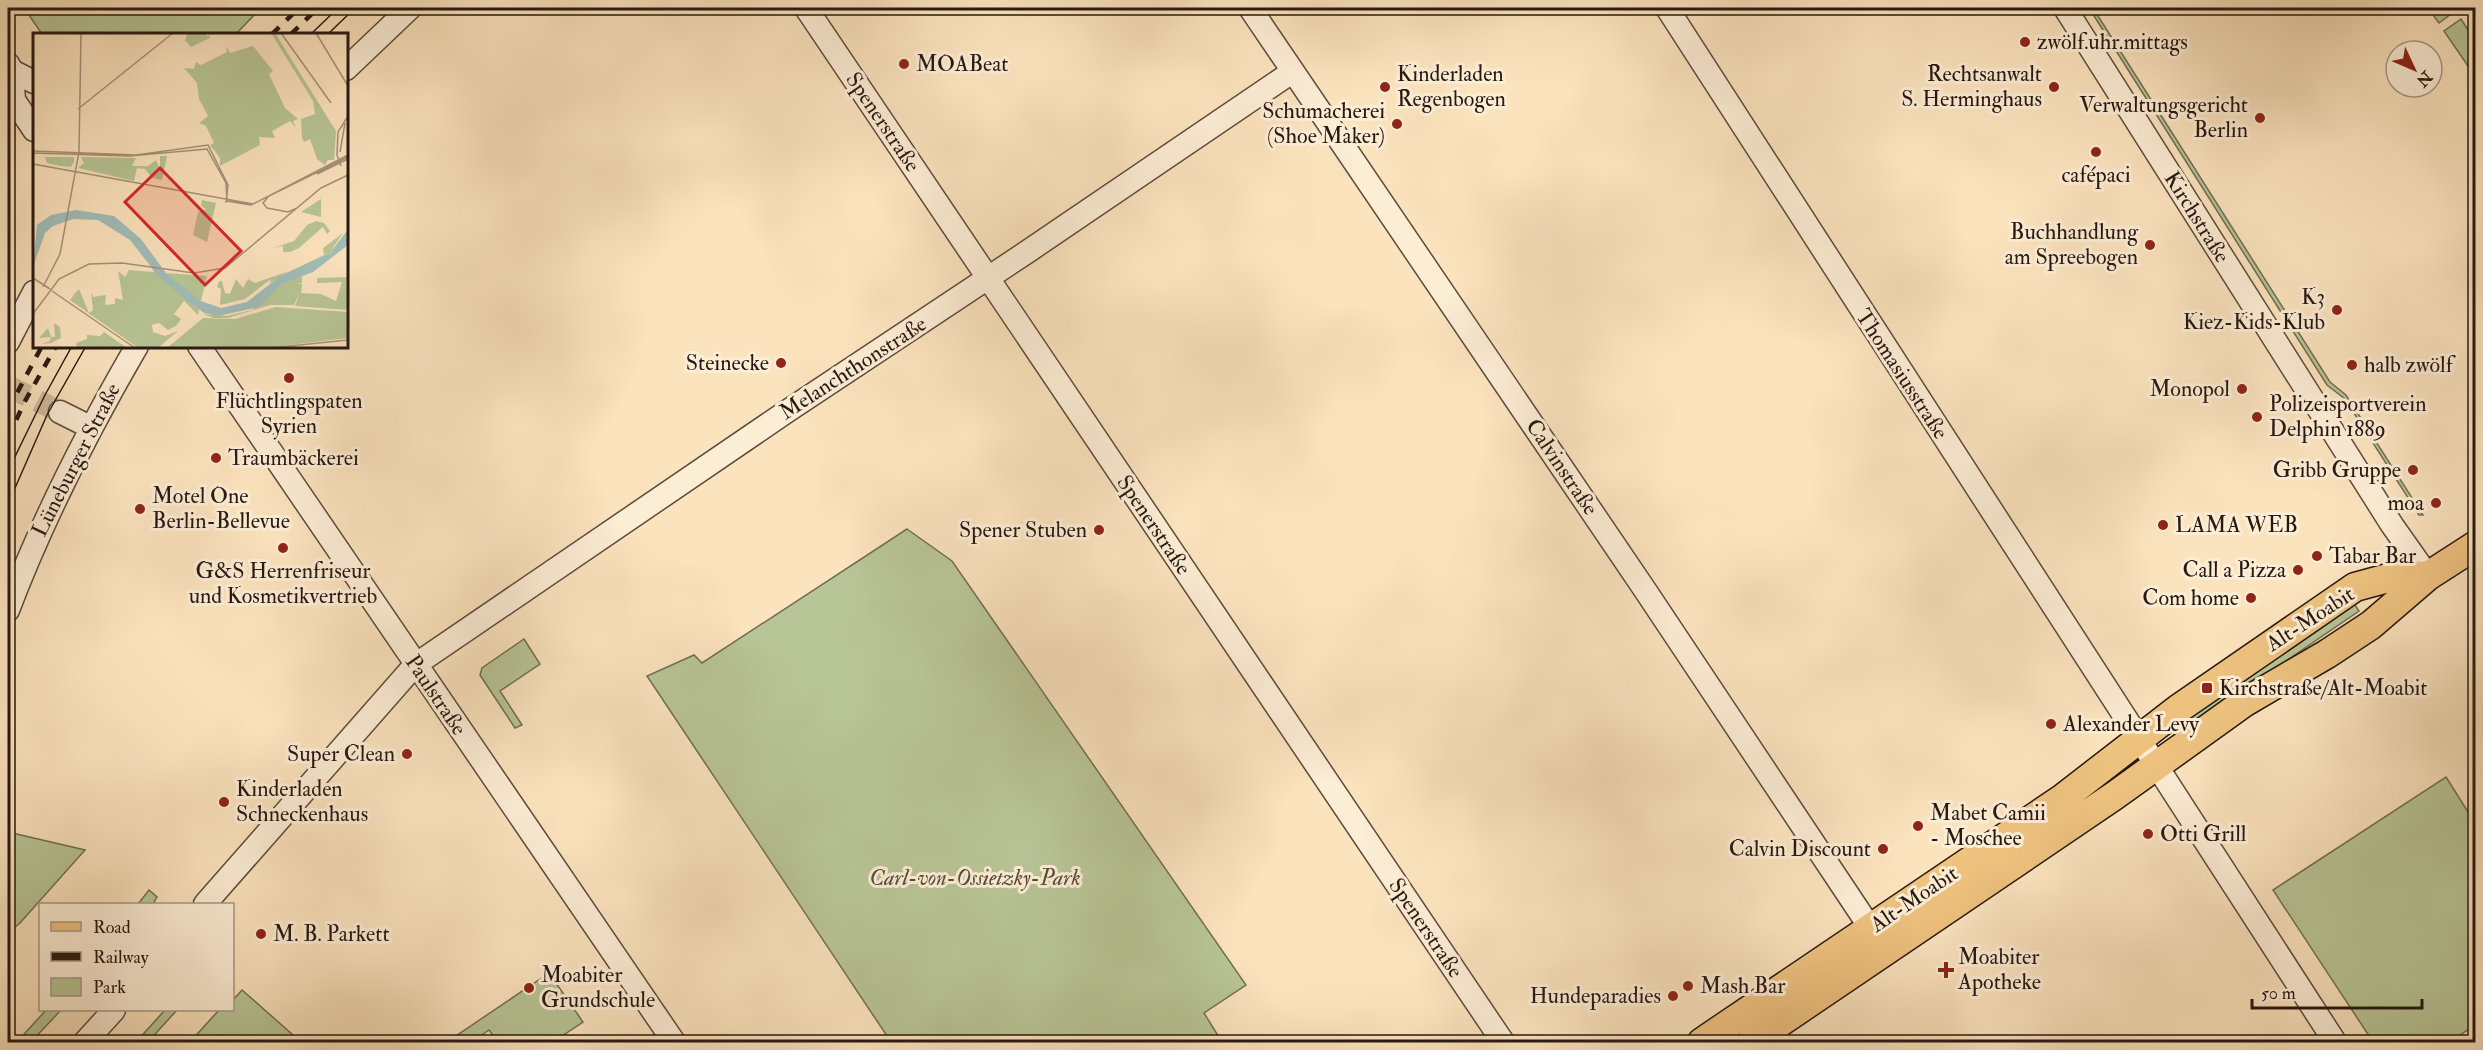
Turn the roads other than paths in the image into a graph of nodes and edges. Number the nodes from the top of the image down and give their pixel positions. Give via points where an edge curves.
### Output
1 (410, 8) edge
2 (806, 8) edge
3 (1250, 8) edge
4 (1666, 8) edge
5 (2065, 8) edge
6 (348, 67) edge
7 (10, 68) edge
8 (1292, 72) junction
9 (33, 81) edge
10 (33, 128) edge
11 (988, 278) junction
12 (33, 294) edge
13 (8, 342) edge
14 (136, 348) edge
15 (200, 348) edge
16 (60, 412) tunnel mouth
17 (90, 427) junction
18 (2475, 545) edge
19 (17, 559) edge
20 (2428, 576) junction
21 (8, 610) edge
22 (415, 665) junction
23 (2139, 739) junction
24 (2157, 766) junction
25 (206, 903) edge
26 (1871, 929) junction
27 (113, 1011) edge
28 (85, 1042) edge
29 (674, 1042) edge
30 (1503, 1042) edge
31 (1702, 1042) edge
32 (1751, 1042) edge
33 (2335, 1042) edge

1 - 6 street
2 - 11 street, Spenerstraße
3 - 8 street, Calvinstraße
4 - 23 street, Thomasiusstraße
5 - 20 street, Kirchstraße
7 - 9 street
7 - 10 street via 14,100
8 - 11 street, Melanchthonstraße
8 - 26 street, Calvinstraße
11 - 22 street, Melanchthonstraße
11 - 30 street, Spenerstraße
12 - 13 street
14 - 17 street, Lüneburger Straße
15 - 22 street, Paulstraße
16 - 17 street
17 - 19 street, Lüneburger Straße
18 - 20 main road, Alt-Moabit
19 - 21 street, Lüneburger Straße
20 - 23 main road, Alt-Moabit via 2399,575 2355,587
20 - 24 main road, Alt-Moabit via 2371,625 2245,702
22 - 25 street, Melanchthonstraße
22 - 29 street, Paulstraße
23 - 24 street, Thomasiusstraße
23 - 26 main road, Alt-Moabit via 2063,798
24 - 32 main road, Alt-Moabit
24 - 33 street, Thomasiusstraße
26 - 31 main road, Alt-Moabit
27 - 28 street

